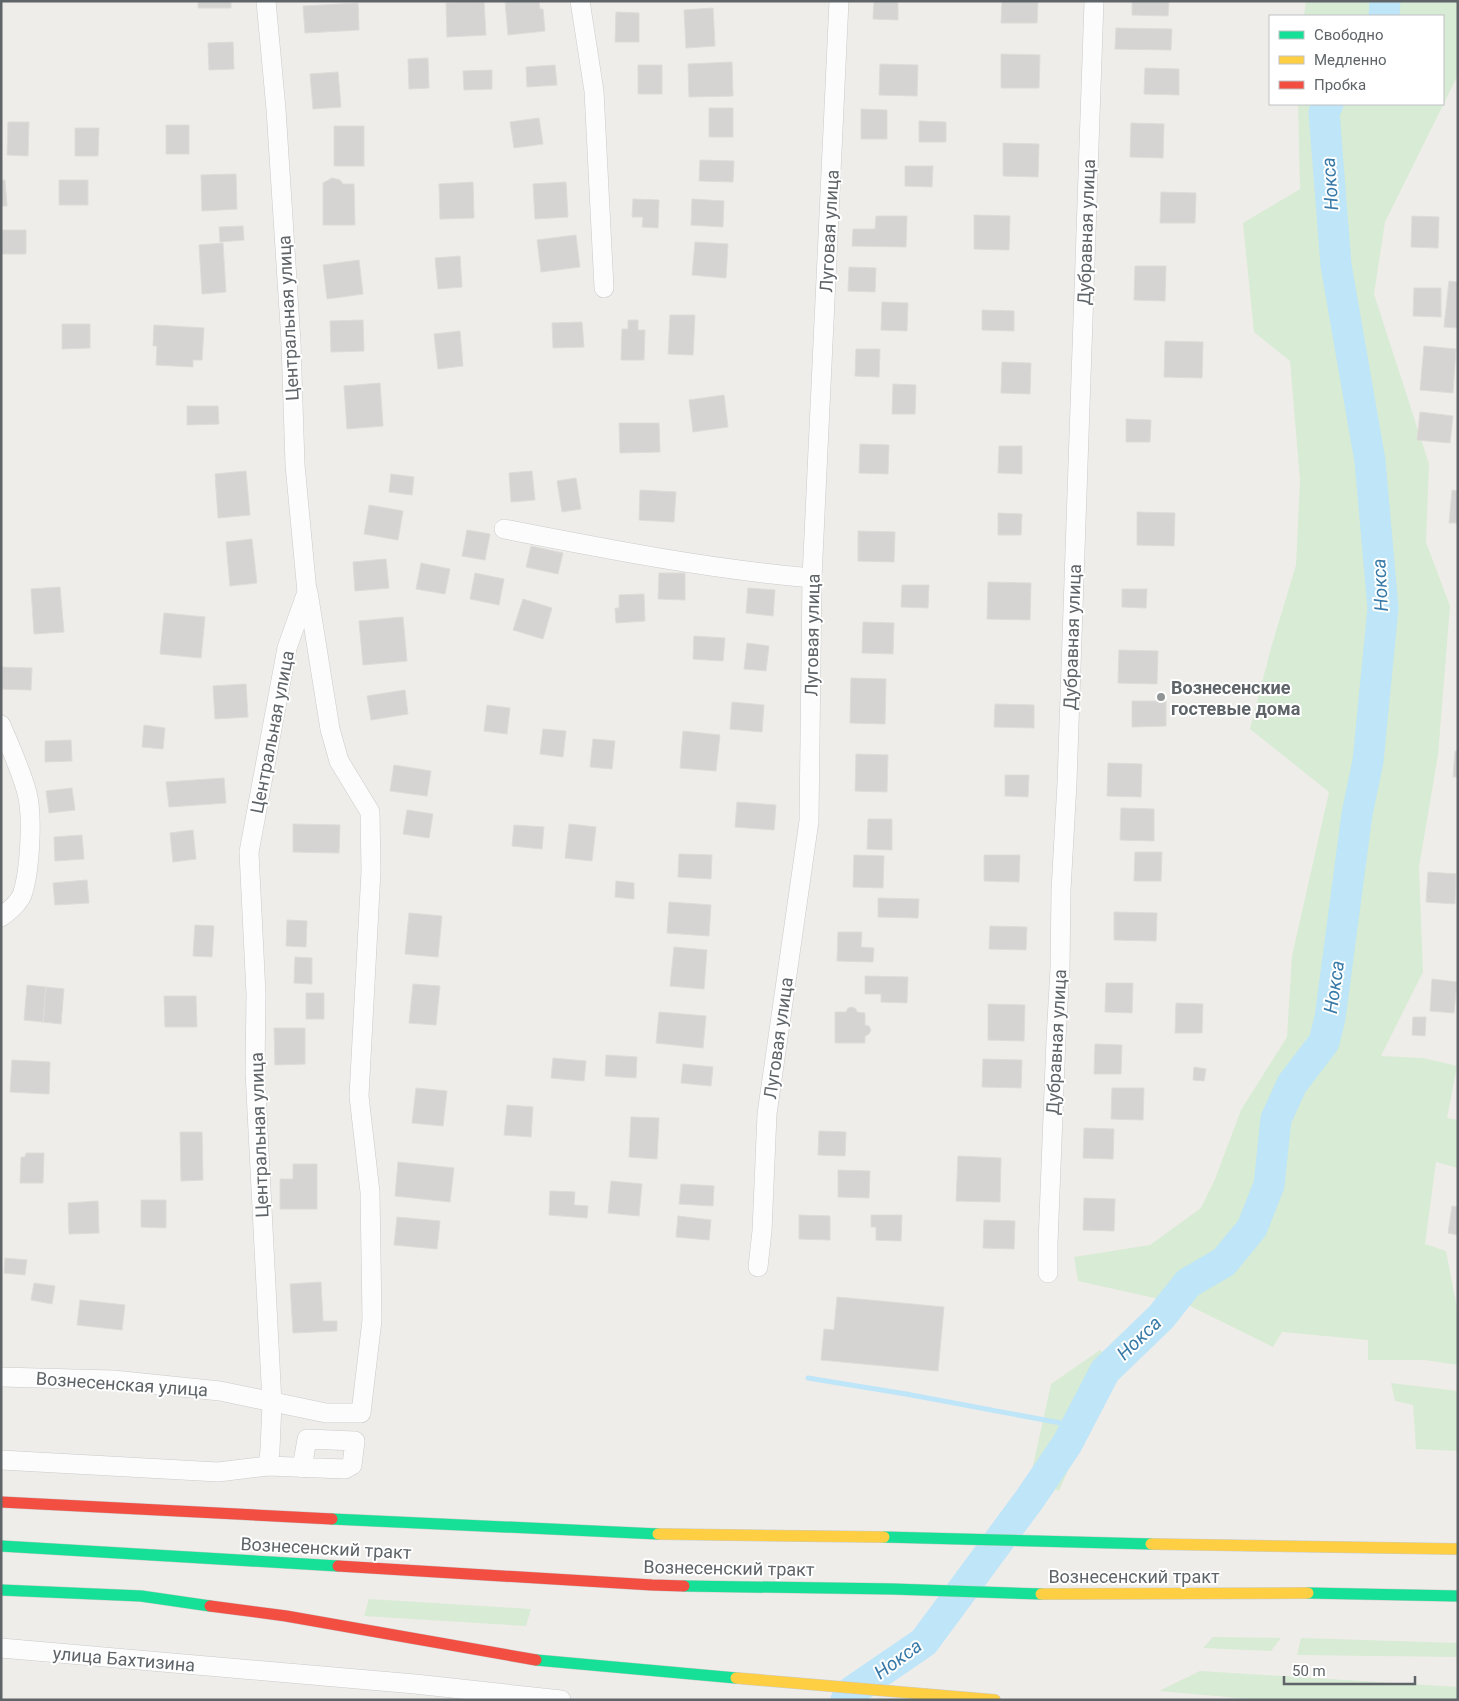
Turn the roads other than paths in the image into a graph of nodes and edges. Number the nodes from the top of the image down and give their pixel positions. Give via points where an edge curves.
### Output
1 (266, 1) edge
2 (580, 1) edge
3 (839, 1) edge
4 (1094, 1) edge
5 (604, 288) dead end
6 (504, 529) dead end
7 (812, 578) junction
8 (307, 592) junction
9 (1, 725) edge
10 (1, 917) edge
11 (758, 1267) dead end
12 (1048, 1272) dead end
13 (1, 1377) edge
14 (272, 1403) junction
15 (1, 1460) edge
16 (268, 1466) junction
17 (302, 1468) dead end
18 (1, 1502) edge
19 (1, 1546) edge
20 (1458, 1549) edge
21 (1, 1590) edge
22 (1458, 1596) edge
23 (1, 1648) edge
24 (561, 1700) edge
25 (995, 1700) edge

1 - 8 street, Центральная улица via 291,342 295,465
2 - 5 street via 594,91
3 - 7 street, Луговая улица
4 - 12 street, Дубравная улица
6 - 7 street via 628,554 750,573
7 - 11 street, Луговая улица via 809,821 767,1114
8 - 14 street, Центральная улица via 287,648 249,852 256,994 255,1072
8 - 14 street, Вознесенская улица via 330,729 340,761 370,812 371,871 359,1096 370,1192 372,1320 360,1413 326,1414
9 - 10 street via 27,794 30,828 22,896
13 - 14 street, Вознесенская улица via 113,1380 220,1391
14 - 16 street, Центральная улица
15 - 16 street via 218,1472
16 - 17 street
18 - 20 main road, Вознесенский тракт via 659,1534
19 - 22 main road, Вознесенский тракт via 652,1585 1034,1594
21 - 25 main road via 141,1596 286,1616 522,1659
23 - 24 street, улица Бахтизина

